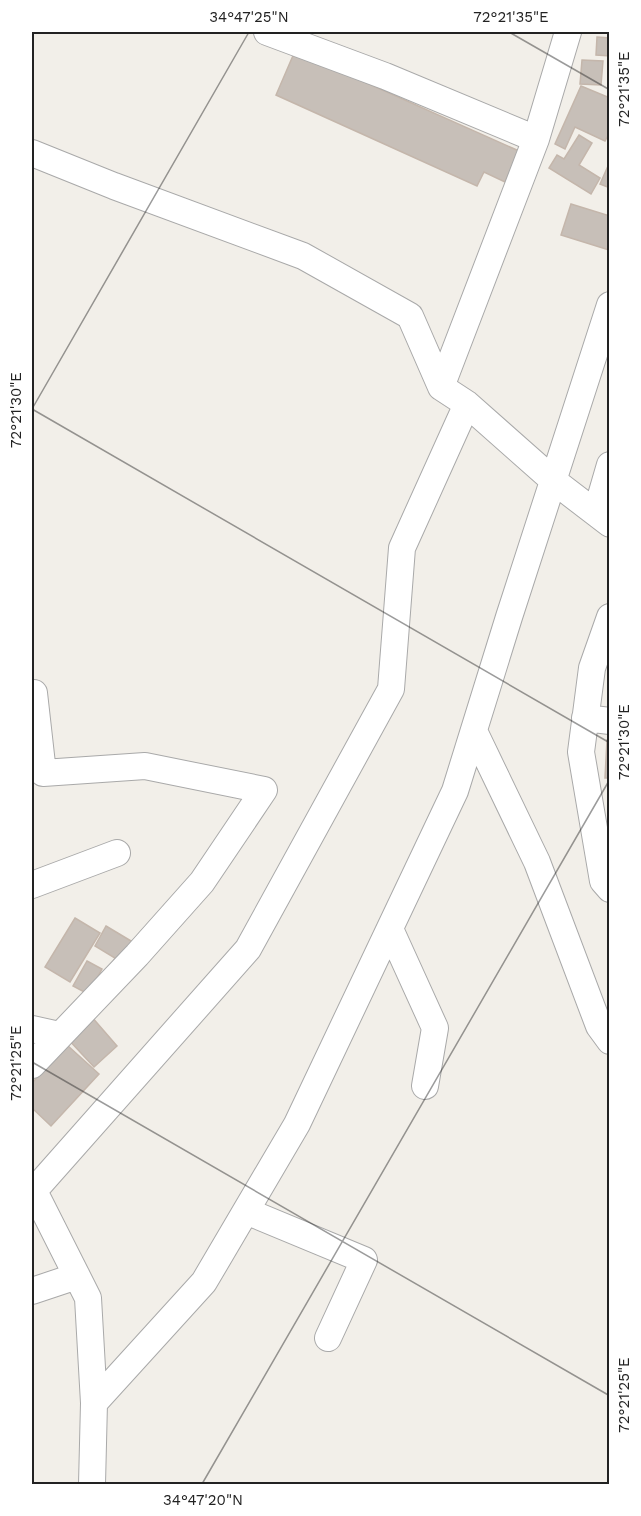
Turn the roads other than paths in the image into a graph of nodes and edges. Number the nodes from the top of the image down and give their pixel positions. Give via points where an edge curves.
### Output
1 (267, 32) edge
2 (568, 32) edge
3 (536, 139) junction
4 (32, 153) edge
5 (609, 305) edge
6 (441, 387) junction
7 (467, 404) junction
8 (609, 465) edge
9 (554, 481) junction
10 (603, 519) edge
11 (609, 617) edge
12 (32, 693) edge
13 (597, 719) edge
14 (474, 731) junction
15 (117, 853) dead end
16 (32, 885) edge
17 (609, 889) edge
18 (390, 929) junction
19 (32, 1029) edge
20 (59, 1035) junction
21 (609, 1041) edge
22 (32, 1065) edge
23 (425, 1086) dead end
24 (32, 1191) edge
25 (246, 1211) junction
26 (76, 1275) junction
27 (32, 1291) edge
28 (328, 1338) dead end
29 (94, 1403) junction
30 (92, 1485) edge

1 - 3 street
2 - 3 street
3 - 6 street
4 - 6 street via 303,256 410,316
5 - 9 street
6 - 7 street
7 - 9 street
7 - 24 street via 402,548 392,690 248,949
8 - 10 street
9 - 10 street
9 - 14 street
11 - 13 street via 592,668
12 - 20 street via 43,772 146,766 264,789 202,882
13 - 17 street via 581,752 603,881
14 - 18 street via 455,791
14 - 21 street via 537,862 599,1026
15 - 16 street
18 - 23 street via 435,1028
18 - 25 street via 297,1124
19 - 20 street
20 - 22 street
24 - 26 street
25 - 28 street via 364,1260
25 - 29 street via 204,1282
26 - 27 street
26 - 29 street via 88,1298
29 - 30 street

